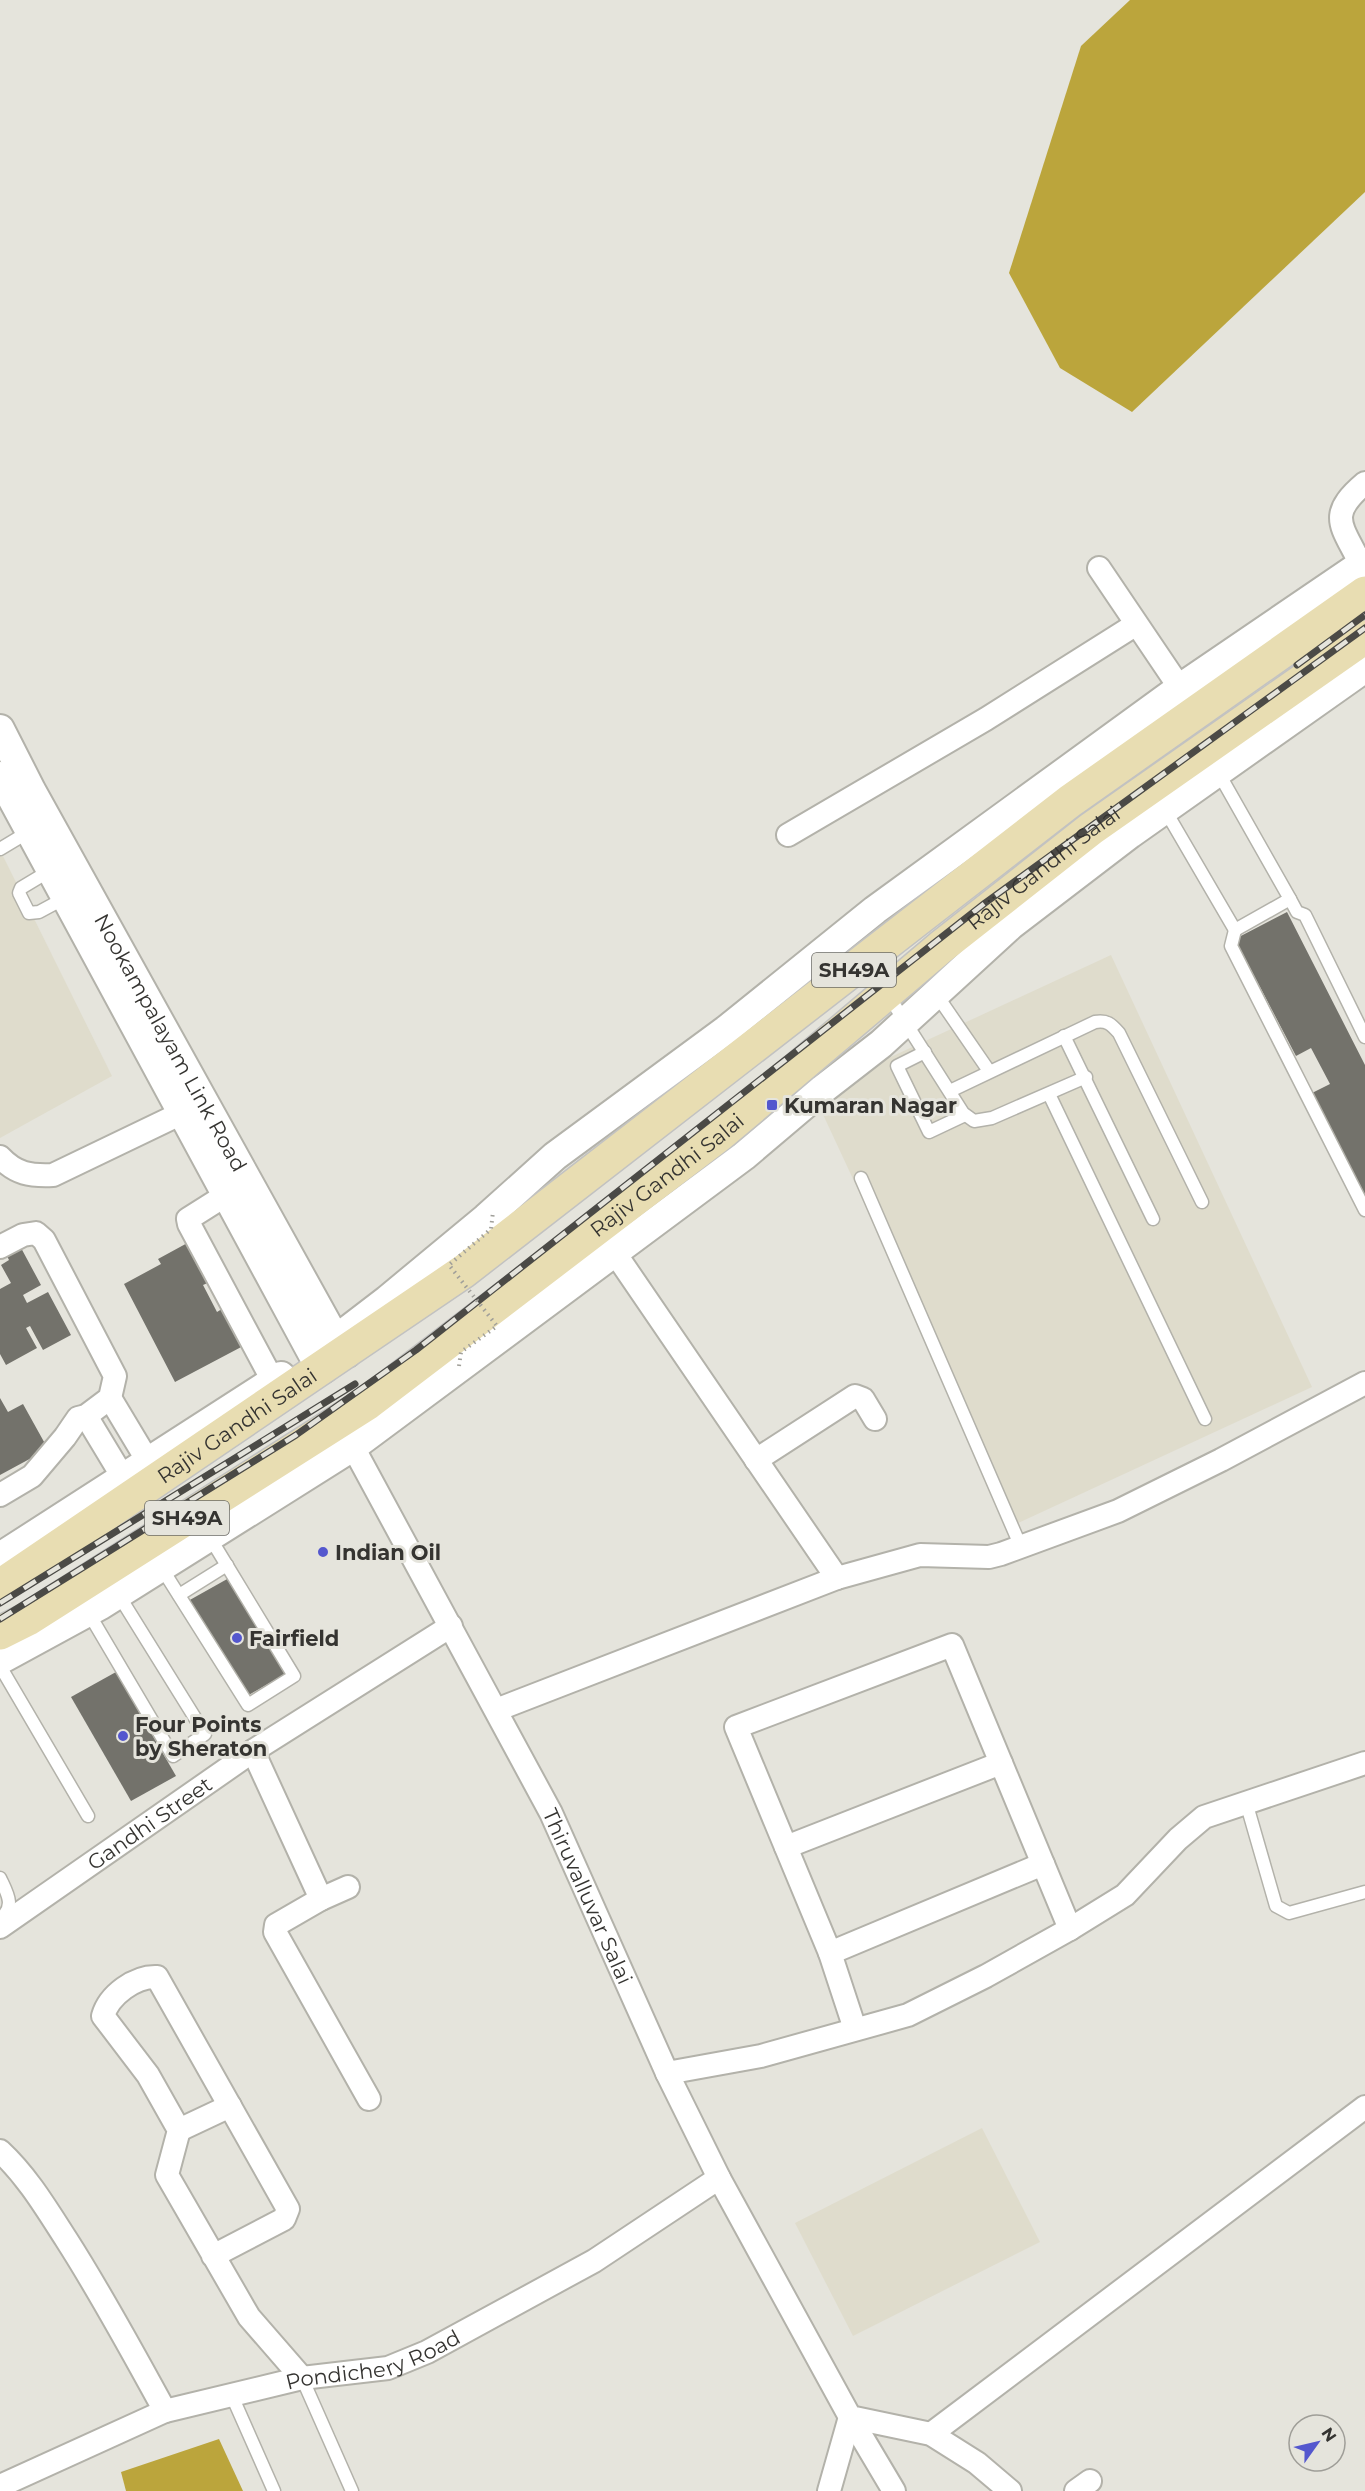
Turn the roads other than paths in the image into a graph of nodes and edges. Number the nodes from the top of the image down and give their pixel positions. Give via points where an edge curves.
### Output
1 (1365, 483) edge
2 (1099, 568) dead end
3 (1364, 573) edge
4 (1136, 625) junction
5 (1365, 637) edge
6 (1365, 668) edge
7 (1180, 688) junction
8 (0, 729) edge
9 (1217, 772) junction
10 (0, 776) edge
11 (1165, 810) junction
12 (30, 831) junction
13 (789, 835) dead end
14 (0, 849) edge
15 (997, 858) junction
16 (51, 870) junction
17 (1019, 885) junction
18 (65, 898) junction
19 (1290, 899) junction
20 (1235, 930) junction
21 (886, 993) junction
22 (936, 993) junction
23 (905, 1021) junction
24 (1064, 1036) junction
25 (1365, 1037) edge
26 (925, 1052) junction
27 (989, 1071) junction
28 (1086, 1077) junction
29 (950, 1091) junction
30 (1048, 1094) junction
31 (182, 1113) junction
32 (965, 1115) junction
33 (0, 1157) edge
34 (861, 1178) dead end
35 (226, 1195) junction
36 (1202, 1202) dead end
37 (1365, 1210) edge
38 (1153, 1218) dead end
39 (605, 1239) junction
40 (0, 1247) edge
41 (330, 1354) junction
42 (273, 1381) junction
43 (1365, 1383) edge
44 (110, 1398) junction
45 (86, 1416) junction
46 (875, 1419) dead end
47 (1205, 1419) dead end
48 (346, 1434) junction
49 (756, 1460) junction
50 (149, 1463) junction
51 (124, 1479) junction
52 (0, 1495) edge
53 (208, 1536) junction
54 (1021, 1547) junction
55 (0, 1557) edge
56 (227, 1565) junction
57 (160, 1566) junction
58 (837, 1578) junction
59 (0, 1587) edge
60 (118, 1593) junction
61 (179, 1595) junction
62 (88, 1612) junction
63 (451, 1626) junction
64 (0, 1633) edge
65 (0, 1660) edge
66 (0, 1666) edge
67 (496, 1710) junction
68 (253, 1751) junction
69 (1001, 1763) junction
70 (1365, 1763) edge
71 (1245, 1802) junction
72 (88, 1816) dead end
73 (786, 1847) junction
74 (1043, 1864) junction
75 (0, 1878) edge
76 (348, 1887) dead end
77 (1365, 1892) edge
78 (321, 1899) junction
79 (0, 1919) edge
80 (0, 1927) edge
81 (1070, 1929) junction
82 (830, 1953) junction
83 (855, 2029) junction
84 (668, 2073) junction
85 (369, 2099) dead end
86 (230, 2106) junction
87 (1365, 2107) edge
88 (179, 2130) junction
89 (0, 2151) edge
90 (719, 2178) junction
91 (213, 2256) junction
92 (302, 2378) junction
93 (232, 2396) junction
94 (165, 2411) junction
95 (850, 2417) junction
96 (931, 2434) junction
97 (0, 2486) edge
98 (274, 2491) edge
99 (352, 2491) edge
100 (829, 2491) edge
101 (894, 2491) edge
102 (1010, 2491) edge

1 - 3 street via 1342,506 1340,522
2 - 4 street
3 - 7 street
3 - 15 main road, Rajiv Gandhi Salai / SH49A
4 - 7 street
4 - 13 street
5 - 17 main road, Rajiv Gandhi Salai / SH49A via 1091,829
6 - 9 street
7 - 41 street via 875,910 726,1030 555,1156
8 - 41 street, Nookampalayam Link Road
9 - 11 street
9 - 19 lane
10 - 12 street, Nookampalayam Link Road
11 - 20 lane
11 - 22 street via 1011,925
12 - 14 lane
12 - 16 street, Nookampalayam Link Road
15 - 17 main road
15 - 41 main road, Rajiv Gandhi Salai / SH49A via 464,1271
16 - 18 street, Nookampalayam Link Road
16 - 18 lane via 21,888 19,893 29,913
17 - 21 main road, Rajiv Gandhi Salai / SH49A
18 - 31 street, Nookampalayam Link Road
19 - 20 lane
19 - 25 lane via 1297,912 1305,915
20 - 37 lane via 1231,946
21 - 23 lane
21 - 39 main road, Rajiv Gandhi Salai / SH49A via 718,1136
22 - 23 street
22 - 27 lane
23 - 26 lane
23 - 39 street via 744,1156
24 - 27 lane
24 - 28 lane
24 - 36 lane via 1103,1021 1119,1033
26 - 29 lane
26 - 32 lane via 897,1066 929,1132
27 - 29 lane
28 - 30 lane
28 - 38 lane
29 - 32 lane
30 - 32 lane via 981,1121
30 - 47 lane
31 - 33 street via 52,1175 32,1176 15,1171
31 - 35 street, Nookampalayam Link Road
34 - 54 lane
35 - 41 street, Nookampalayam Link Road
35 - 42 street via 194,1214 188,1219 189,1224
39 - 48 street via 459,1366
39 - 48 main road, Rajiv Gandhi Salai / SH49A via 368,1403
39 - 49 street
40 - 44 street via 22,1235 36,1233 44,1240 115,1376
41 - 42 street
41 - 59 main road, Rajiv Gandhi Salai / SH49A
42 - 50 street
43 - 54 street via 1118,1511
44 - 45 street
44 - 50 street
45 - 51 street
45 - 52 street via 78,1418 32,1476
46 - 49 street via 863,1399 855,1396
48 - 53 street
48 - 63 street, Thiruvalluvar Salai
48 - 64 main road, Rajiv Gandhi Salai / SH49A
49 - 58 street
50 - 51 street
51 - 55 street
53 - 56 lane
53 - 57 street
54 - 58 street via 989,1557 920,1555
56 - 61 lane
56 - 61 lane via 294,1676 285,1682 248,1705
57 - 60 street
57 - 61 lane
58 - 67 street
60 - 62 street
60 - 62 lane via 205,1734 173,1756
62 - 65 street
63 - 67 street, Thiruvalluvar Salai
63 - 68 street, Gandhi Street
66 - 72 lane
67 - 84 street, Thiruvalluvar Salai via 551,1813
68 - 78 street
68 - 80 street, Gandhi Street
69 - 73 street
69 - 73 street via 952,1645 736,1727
69 - 74 street
70 - 71 street
71 - 77 lane via 1276,1906 1282,1911 1289,1913
71 - 81 street via 1204,1817 1125,1895
73 - 82 street
74 - 81 street
74 - 82 street
75 - 79 lane via 10,1905
76 - 78 street
78 - 85 street via 276,1925 275,1932
81 - 83 street via 908,2014
82 - 83 street
83 - 84 street via 761,2056
84 - 90 street, Thiruvalluvar Salai
86 - 88 street
86 - 88 street via 157,1977 144,1976 107,2004 103,2016 148,2075
86 - 91 street via 288,2209 284,2219
87 - 96 street
88 - 91 street via 167,2175
89 - 94 street via 20,2170 47,2209 104,2299
90 - 92 street, Pondichery Road via 594,2261 427,2352 388,2368
90 - 95 street, Thiruvalluvar Salai
91 - 92 street via 249,2316
92 - 93 street, Pondichery Road
92 - 99 lane
93 - 94 street, Pondichery Road
93 - 98 lane
94 - 97 street, Pondichery Road
95 - 96 street
95 - 100 street
95 - 101 street, Thiruvalluvar Salai
96 - 102 street via 977,2463

